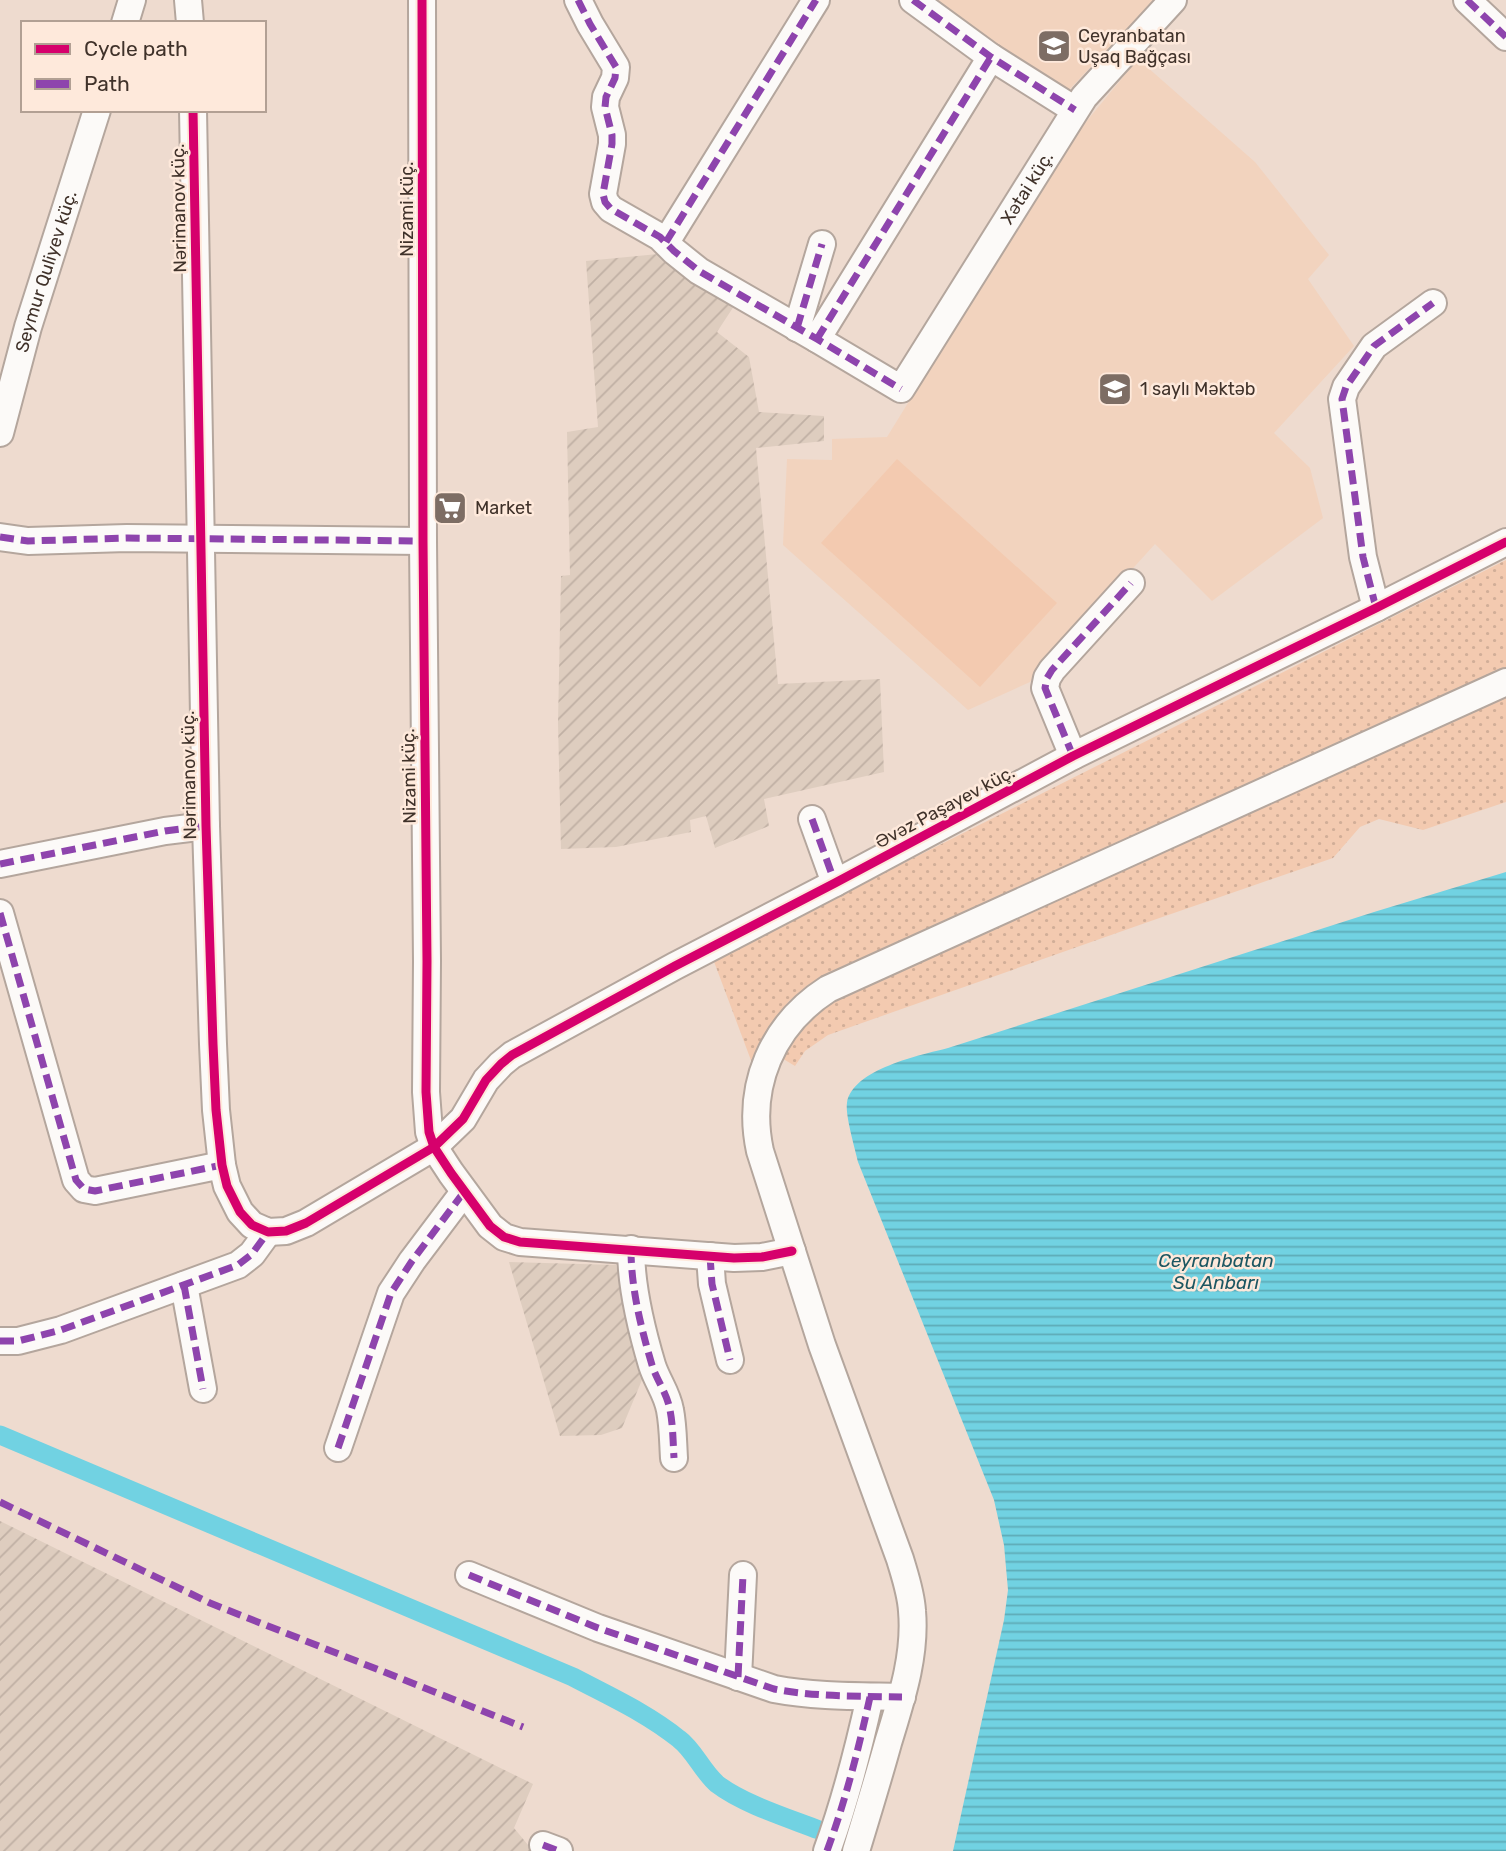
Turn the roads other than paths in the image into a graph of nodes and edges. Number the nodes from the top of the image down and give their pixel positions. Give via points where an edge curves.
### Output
1 (132, 0) edge
2 (188, 0) edge
3 (422, 0) edge
4 (578, 0) edge
5 (816, 0) edge
6 (913, 0) edge
7 (1173, 0) edge
8 (1467, 0) edge
9 (126, 21) edge
10 (190, 21) edge
11 (1506, 37) edge
12 (991, 57) junction
13 (1075, 110) junction
14 (96, 112) edge
15 (193, 112) edge
16 (666, 243) junction
17 (822, 244) dead end
18 (1433, 303) dead end
19 (807, 333) junction
20 (0, 433) edge
21 (0, 537) edge
22 (200, 540) junction
23 (423, 541) junction
24 (1506, 542) edge
25 (1131, 583) dead end
26 (1376, 608) junction
27 (1506, 682) edge
28 (1073, 756) junction
29 (812, 819) dead end
30 (206, 826) junction
31 (0, 863) edge
32 (835, 883) junction
33 (0, 913) edge
34 (434, 1147) junction
35 (222, 1165) junction
36 (464, 1192) junction
37 (268, 1232) junction
38 (631, 1249) junction
39 (792, 1251) junction
40 (710, 1256) junction
41 (184, 1285) junction
42 (0, 1341) edge
43 (730, 1360) dead end
44 (203, 1389) dead end
45 (338, 1448) dead end
46 (674, 1458) dead end
47 (469, 1575) dead end
48 (743, 1575) dead end
49 (738, 1676) junction
50 (870, 1696) junction
51 (902, 1697) junction
52 (827, 1851) edge
53 (856, 1851) edge

1 - 9 street
2 - 10 street
3 - 23 street, Nizami küç.
4 - 16 street via 615,67 605,107 612,135 605,202
5 - 16 street
6 - 12 street
7 - 13 street, Xətai küç.
8 - 11 street
12 - 13 street
12 - 19 street
13 - 19 street, Xətai küç. via 901,389
14 - 20 street, Seymur Quliyev küç. via 28,327
15 - 22 street, Nərimanov küç.
16 - 19 street via 699,271
17 - 19 street
18 - 26 street via 1374,346 1342,398 1363,557
21 - 22 street via 28,541
22 - 23 street
22 - 30 street, Nərimanov küç.
23 - 34 street, Nizami küç. via 426,1092
24 - 26 street, Əvəz Paşayev küç.
25 - 28 street via 1047,678 1045,688
26 - 28 street, Əvəz Paşayev küç.
27 - 39 street via 810,1000 783,1030 769,1056 755,1113 760,1151
28 - 32 street, Əvəz Paşayev küç.
29 - 32 street
30 - 31 street
30 - 35 street, Nərimanov küç.
32 - 34 street, Əvəz Paşayev küç. via 512,1055 486,1080 463,1119
33 - 35 street via 75,1180 84,1189 95,1191
34 - 36 street, Nizami küç.
34 - 37 street via 306,1223
35 - 37 street, Nərimanov küç. via 240,1212
36 - 38 street, Nizami küç. via 504,1237
36 - 45 street via 391,1293
37 - 41 street via 238,1265
38 - 40 street, Nizami küç.
38 - 46 street via 633,1289 652,1365 671,1411
39 - 40 street, Nizami küç. via 762,1257
39 - 51 street via 908,1585 913,1640
40 - 43 street via 713,1291
41 - 42 street via 61,1330
41 - 44 street
47 - 49 street via 598,1628
48 - 49 street
49 - 50 street via 798,1694
50 - 51 street
50 - 52 street via 854,1768
51 - 53 street

